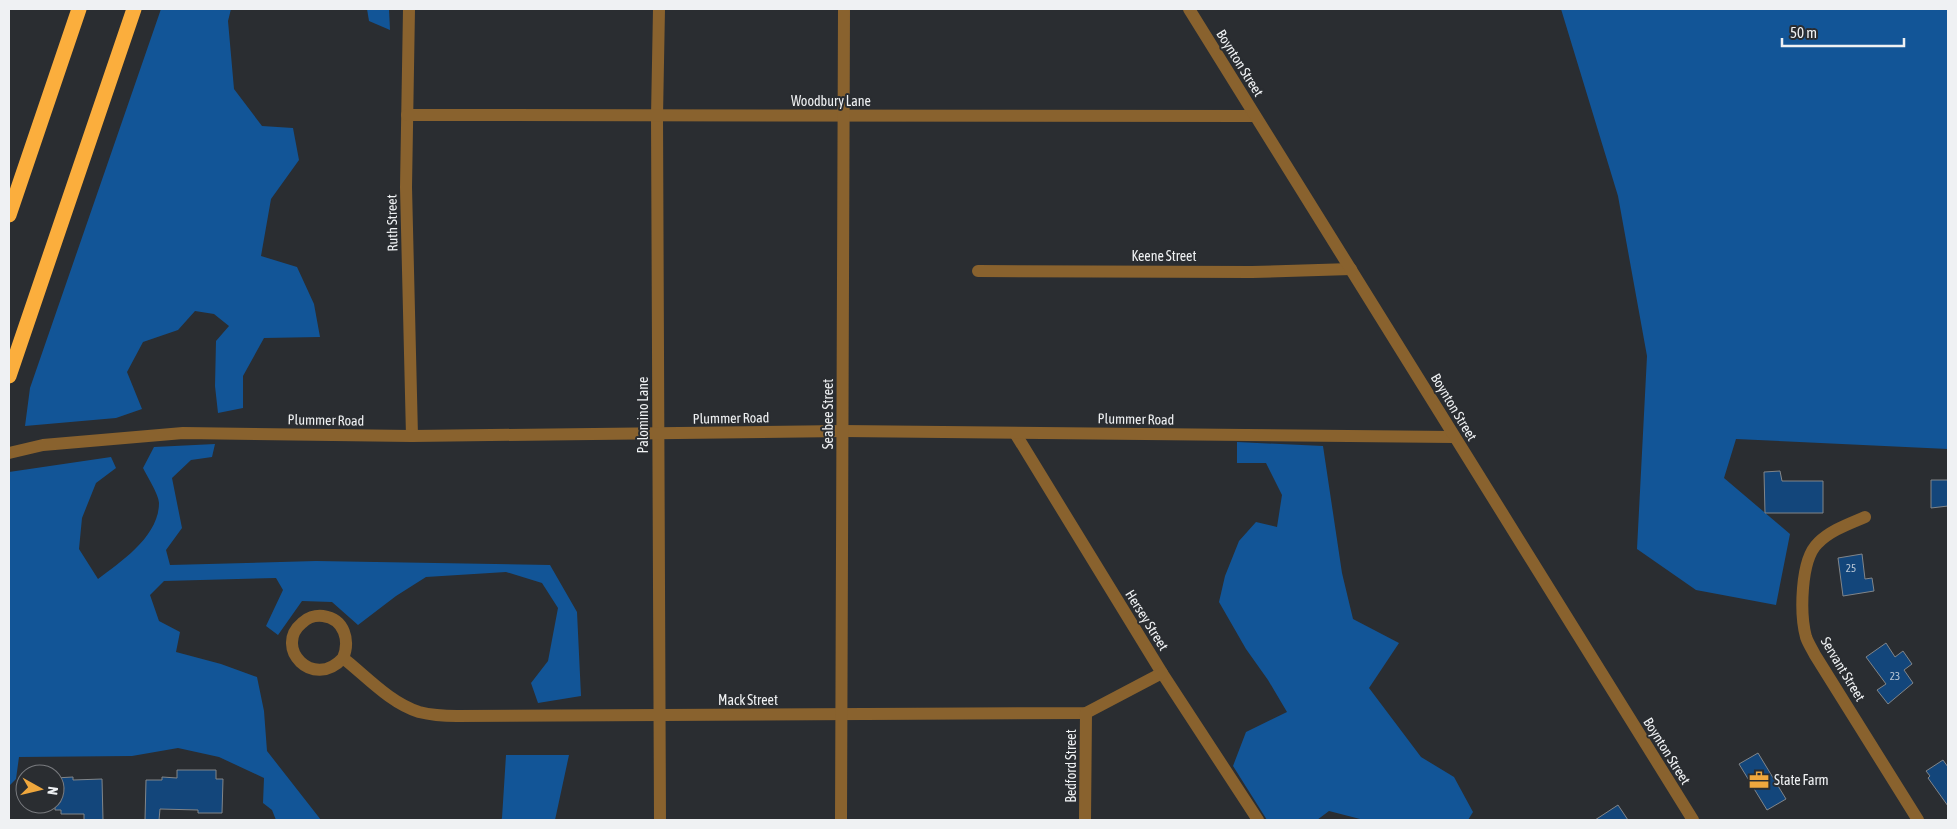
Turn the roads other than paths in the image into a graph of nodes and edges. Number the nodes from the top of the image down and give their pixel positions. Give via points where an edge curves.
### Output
1 (79, 9) edge
2 (134, 9) edge
3 (409, 9) edge
4 (659, 9) edge
5 (844, 9) edge
6 (1189, 9) edge
7 (407, 116) junction
8 (657, 116) junction
9 (845, 116) junction
10 (1255, 116) junction
11 (9, 215) edge
12 (1351, 269) junction
13 (978, 271) dead end
14 (9, 376) edge
15 (843, 431) junction
16 (658, 433) junction
17 (1015, 433) junction
18 (412, 436) junction
19 (1454, 437) junction
20 (9, 453) edge
21 (1865, 517) dead end
22 (343, 658) junction
23 (1162, 673) junction
24 (1086, 713) junction
25 (842, 714) junction
26 (660, 715) junction
27 (660, 820) edge
28 (841, 820) edge
29 (1085, 820) edge
30 (1258, 820) edge
31 (1693, 820) edge
32 (1918, 820) edge

1 - 11 highway
2 - 14 highway
3 - 7 street, Ruth Street
4 - 8 street, Palomino Lane
5 - 9 street, Seabee Street
6 - 10 street, Boynton Street
7 - 8 street, Woodbury Lane
7 - 18 street, Ruth Street
8 - 9 street, Woodbury Lane
8 - 16 street, Palomino Lane
9 - 10 street, Woodbury Lane
9 - 15 street, Seabee Street
10 - 12 street, Boynton Street
12 - 13 street, Keene Street
12 - 19 street, Boynton Street
15 - 16 street, Plummer Road
15 - 17 street, Plummer Road
15 - 25 street, Seabee Street
16 - 18 street, Plummer Road
16 - 26 street, Palomino Lane
17 - 19 street, Plummer Road
17 - 23 street, Hersey Street
18 - 20 street, Plummer Road via 183,433 43,445
19 - 31 street, Boynton Street
21 - 32 street, Servant Street via 1830,532 1816,544 1804,580 1803,619 1815,655
22 - 22 street via 347,640 344,631 332,619 324,616 307,619 295,631 293,648 296,657 310,669 328,669
22 - 26 street, Mack Street via 401,704 436,715
23 - 24 street, Mack Street
23 - 30 street, Hersey Street
24 - 25 street, Mack Street
24 - 29 street, Bedford Street
25 - 26 street, Mack Street
25 - 28 street, Seabee Street
26 - 27 street, Palomino Lane

